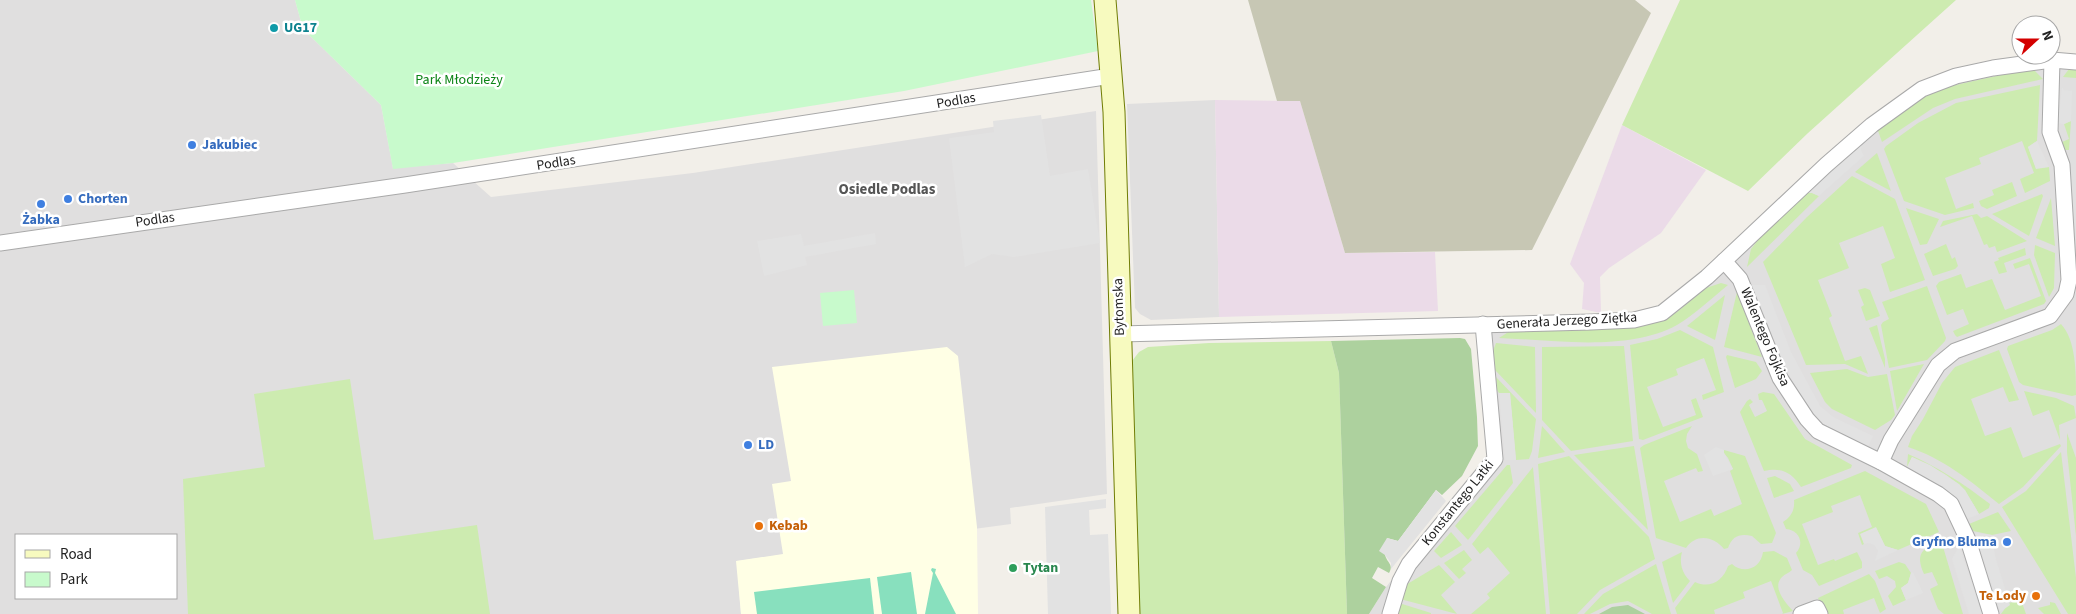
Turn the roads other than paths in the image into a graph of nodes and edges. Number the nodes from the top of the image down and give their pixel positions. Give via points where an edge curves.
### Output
1 (1106, 0) edge
2 (2061, 61) edge
3 (2076, 62) edge
4 (2018, 65) edge
5 (2052, 65) edge
6 (1111, 76) junction
7 (0, 243) edge
8 (1724, 261) junction
9 (2072, 279) edge
10 (1483, 324) junction
11 (1120, 334) junction
12 (1881, 462) junction
13 (1129, 614) edge
14 (1390, 614) edge
15 (1801, 614) edge
16 (1820, 614) edge
17 (1991, 614) edge

1 - 6 street, Bytomska
2 - 3 street, Generała Jerzego Ziętka
4 - 8 street, Generała Jerzego Ziętka via 1956,76 1922,89 1872,125
5 - 9 street via 2050,132 2062,165
6 - 7 street, Podlas via 405,186
6 - 11 street, Bytomska
8 - 10 street, Generała Jerzego Ziętka via 1662,313 1634,320
8 - 12 street, Walentego Fojkisa via 1740,279 1780,378 1807,419 1818,431
9 - 12 street via 2066,294 2050,316 1955,351 1938,365 1891,440
10 - 11 street, Generała Jerzego Ziętka
10 - 14 street, Konstantego Latki via 1495,459 1409,564
11 - 13 street, Bytomska
12 - 17 street, Walentego Fojkisa via 1951,504 1968,540
15 - 16 street via 1817,608

